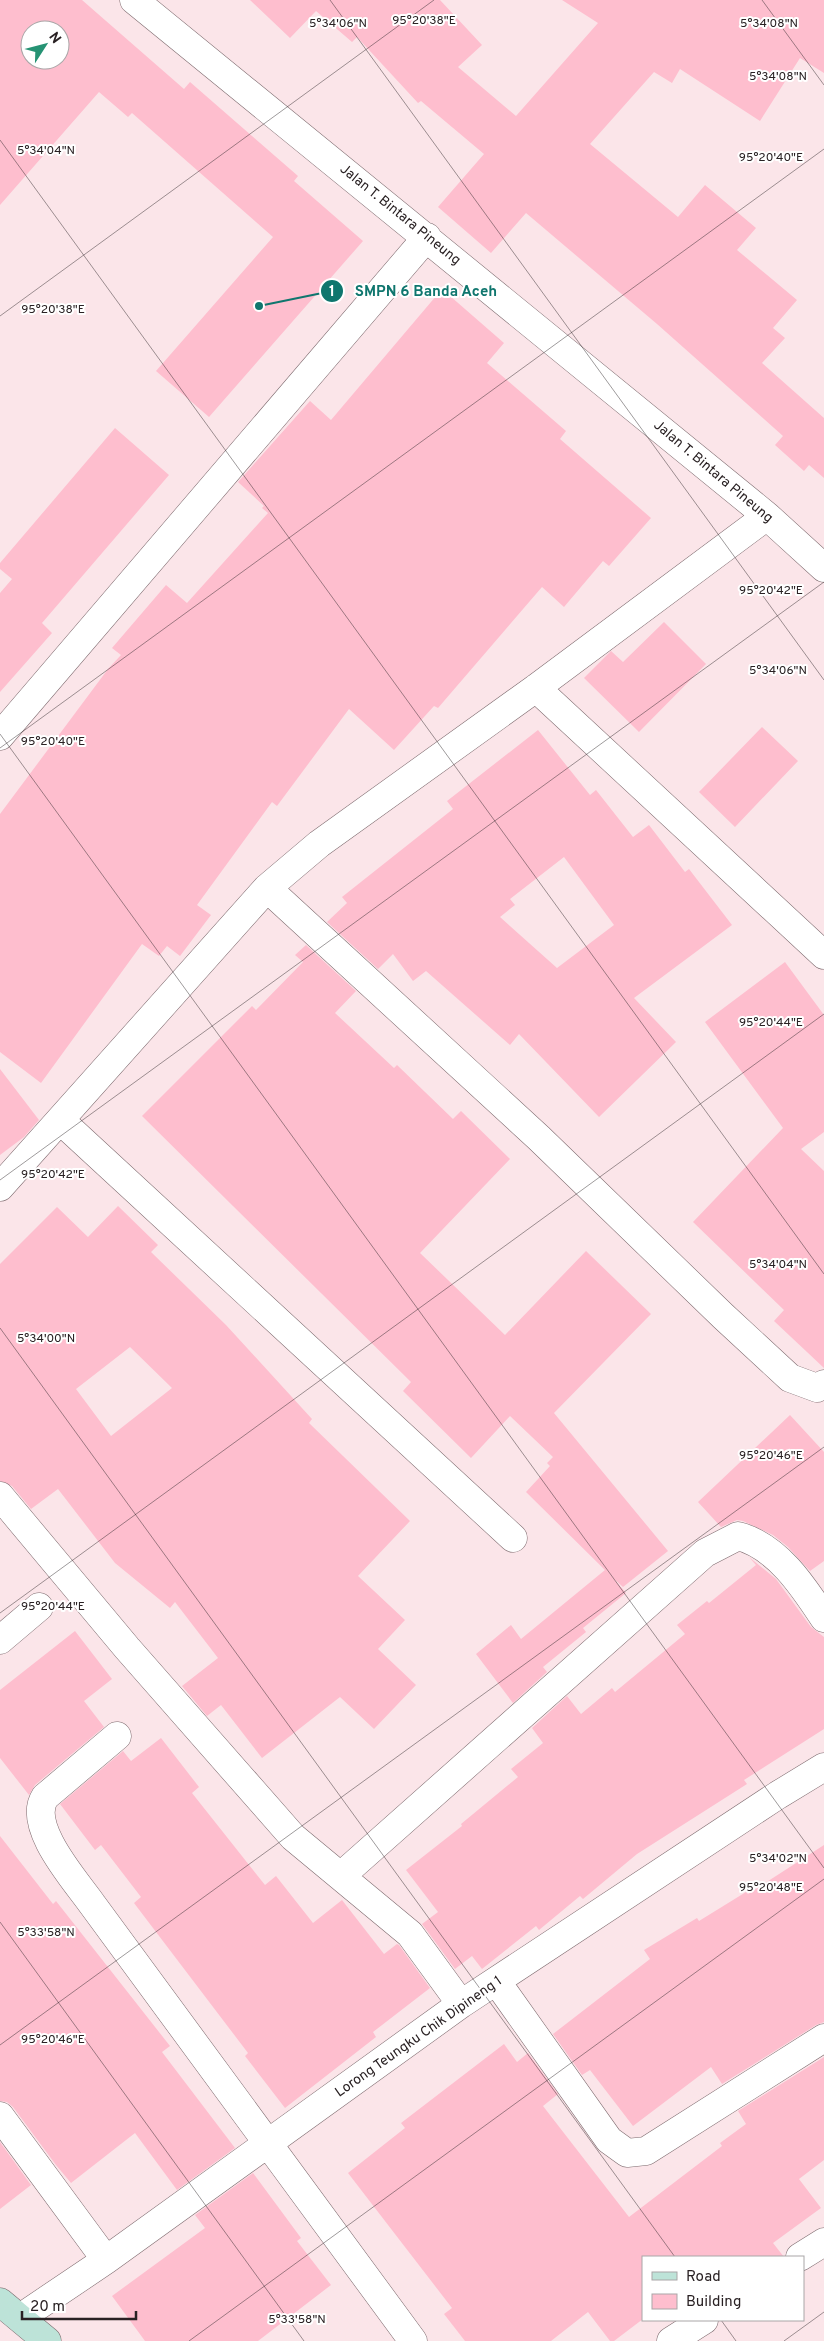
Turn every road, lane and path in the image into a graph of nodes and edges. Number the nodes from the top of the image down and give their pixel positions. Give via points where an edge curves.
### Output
1 (134, 0) edge
2 (427, 237) junction
3 (767, 516) junction
4 (824, 568) edge
5 (536, 688) junction
6 (0, 736) edge
7 (267, 888) junction
8 (824, 955) edge
9 (60, 1120) junction
10 (0, 1187) edge
11 (824, 1384) edge
12 (0, 1496) edge
13 (513, 1538) dead end
14 (39, 1607) dead end
15 (824, 1618) edge
16 (0, 1640) edge
17 (117, 1736) dead end
18 (824, 1766) edge
19 (342, 1875) junction
20 (497, 1982) junction
21 (462, 2004) junction
22 (824, 2038) edge
23 (0, 2116) edge
24 (269, 2144) junction
25 (824, 2242) edge
26 (802, 2256) edge
27 (106, 2260) junction
28 (10, 2310) edge
29 (702, 2321) edge
30 (47, 2341) edge
31 (413, 2341) edge
32 (671, 2341) edge

1 - 2 street, Jalan T. Bintara Pineung
2 - 3 street, Jalan T. Bintara Pineung
2 - 6 street
3 - 4 street, Jalan T. Bintara Pineung
3 - 5 street
5 - 7 street via 319,844
5 - 8 street
7 - 9 street
7 - 11 street via 539,1138 790,1378 817,1388
9 - 10 street
9 - 13 street
12 - 19 street via 293,1837 321,1862
14 - 16 street
15 - 19 street via 783,1565 752,1540 738,1536 705,1553
17 - 24 street via 41,1804 41,1822 48,1841
18 - 20 street, Lorong Teungku Chik Dipineng 1
19 - 21 street via 410,1934
20 - 21 street, Lorong Teungku Chik Dipineng 1
20 - 22 street via 609,2140 627,2153 646,2151
21 - 24 street, Lorong Teungku Chik Dipineng 1
23 - 27 street
24 - 27 street, Lorong Teungku Chik Dipineng 1
24 - 31 street
25 - 26 street
27 - 28 street, Lorong Teungku Chik Dipineng 1
28 - 30 street
29 - 32 street

